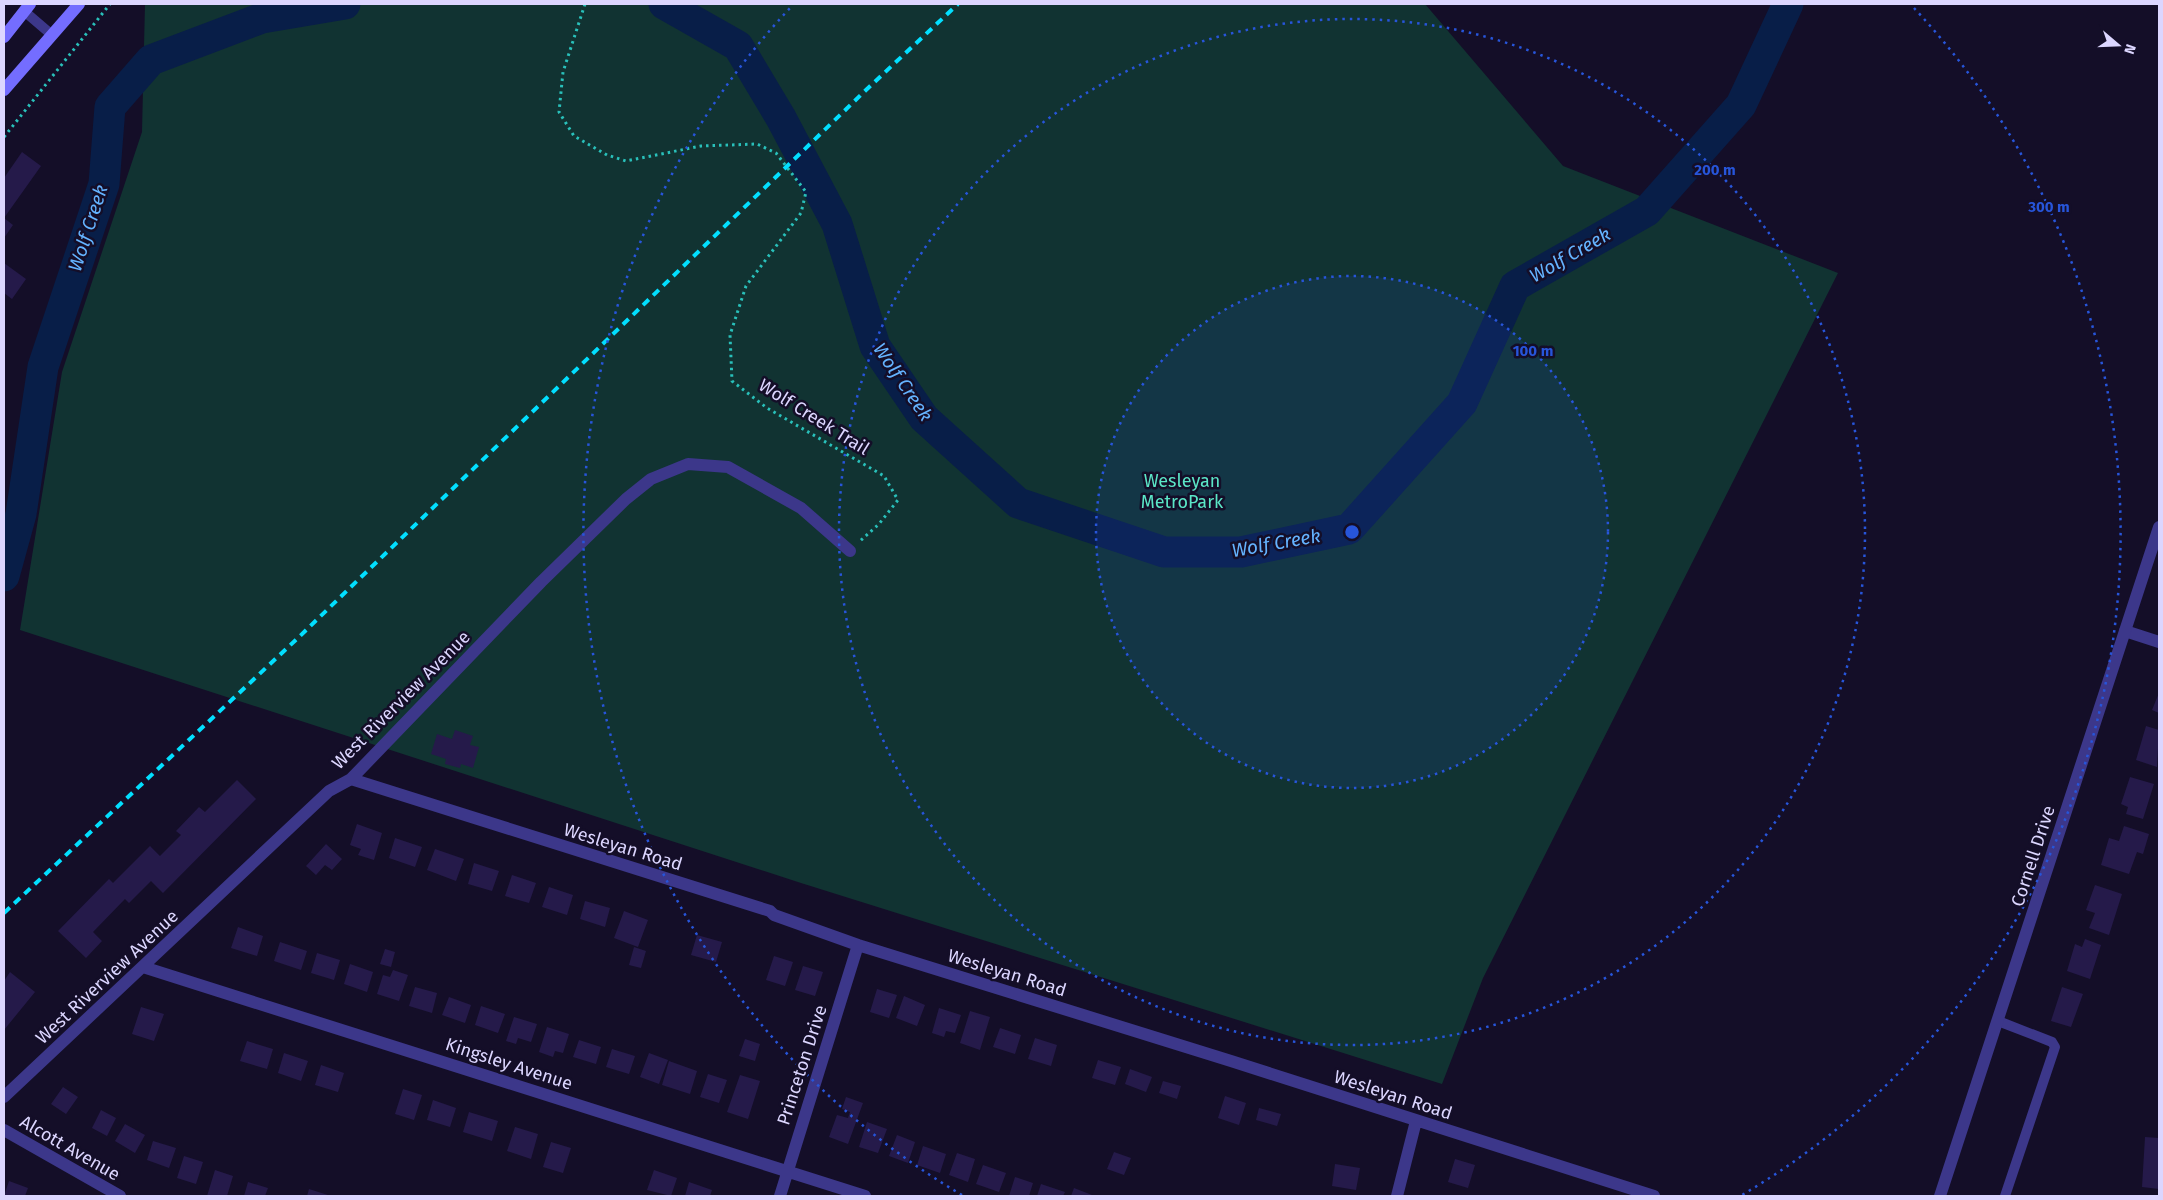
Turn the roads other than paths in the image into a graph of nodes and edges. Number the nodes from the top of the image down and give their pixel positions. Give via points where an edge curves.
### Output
1 (79, 4) edge
2 (27, 8) edge
3 (52, 35) junction
4 (4, 37) edge
5 (4, 90) edge
6 (2159, 527) edge
7 (850, 551) road end
8 (2125, 631) junction
9 (2159, 642) edge
10 (351, 779) junction
11 (858, 945) junction
12 (143, 966) junction
13 (1998, 1020) junction
14 (4, 1097) edge
15 (1416, 1121) junction
16 (4, 1130) edge
17 (786, 1171) junction
18 (120, 1196) edge
19 (780, 1196) edge
20 (865, 1196) edge
21 (1397, 1196) edge
22 (1654, 1196) edge
23 (1941, 1196) edge
24 (2005, 1196) edge

1 - 3 main road
2 - 3 lane
2 - 4 main road
3 - 5 main road
6 - 8 street, Cornell Drive
7 - 10 street, West Riverview Avenue via 801,508 728,467 688,464 651,479 541,582
8 - 9 street
8 - 13 street, Cornell Drive
10 - 11 street, Wesleyan Road via 770,911
10 - 12 street, West Riverview Avenue via 329,791
11 - 15 street, Wesleyan Road
11 - 17 street, Princeton Drive
12 - 14 street, West Riverview Avenue
12 - 17 street, Kingsley Avenue
13 - 23 street, Cornell Drive
13 - 24 lane via 2052,1042 2055,1047
15 - 21 street
15 - 22 street, Wesleyan Road
16 - 18 street, Alcott Avenue
17 - 19 street, Princeton Drive
17 - 20 street, Kingsley Avenue

